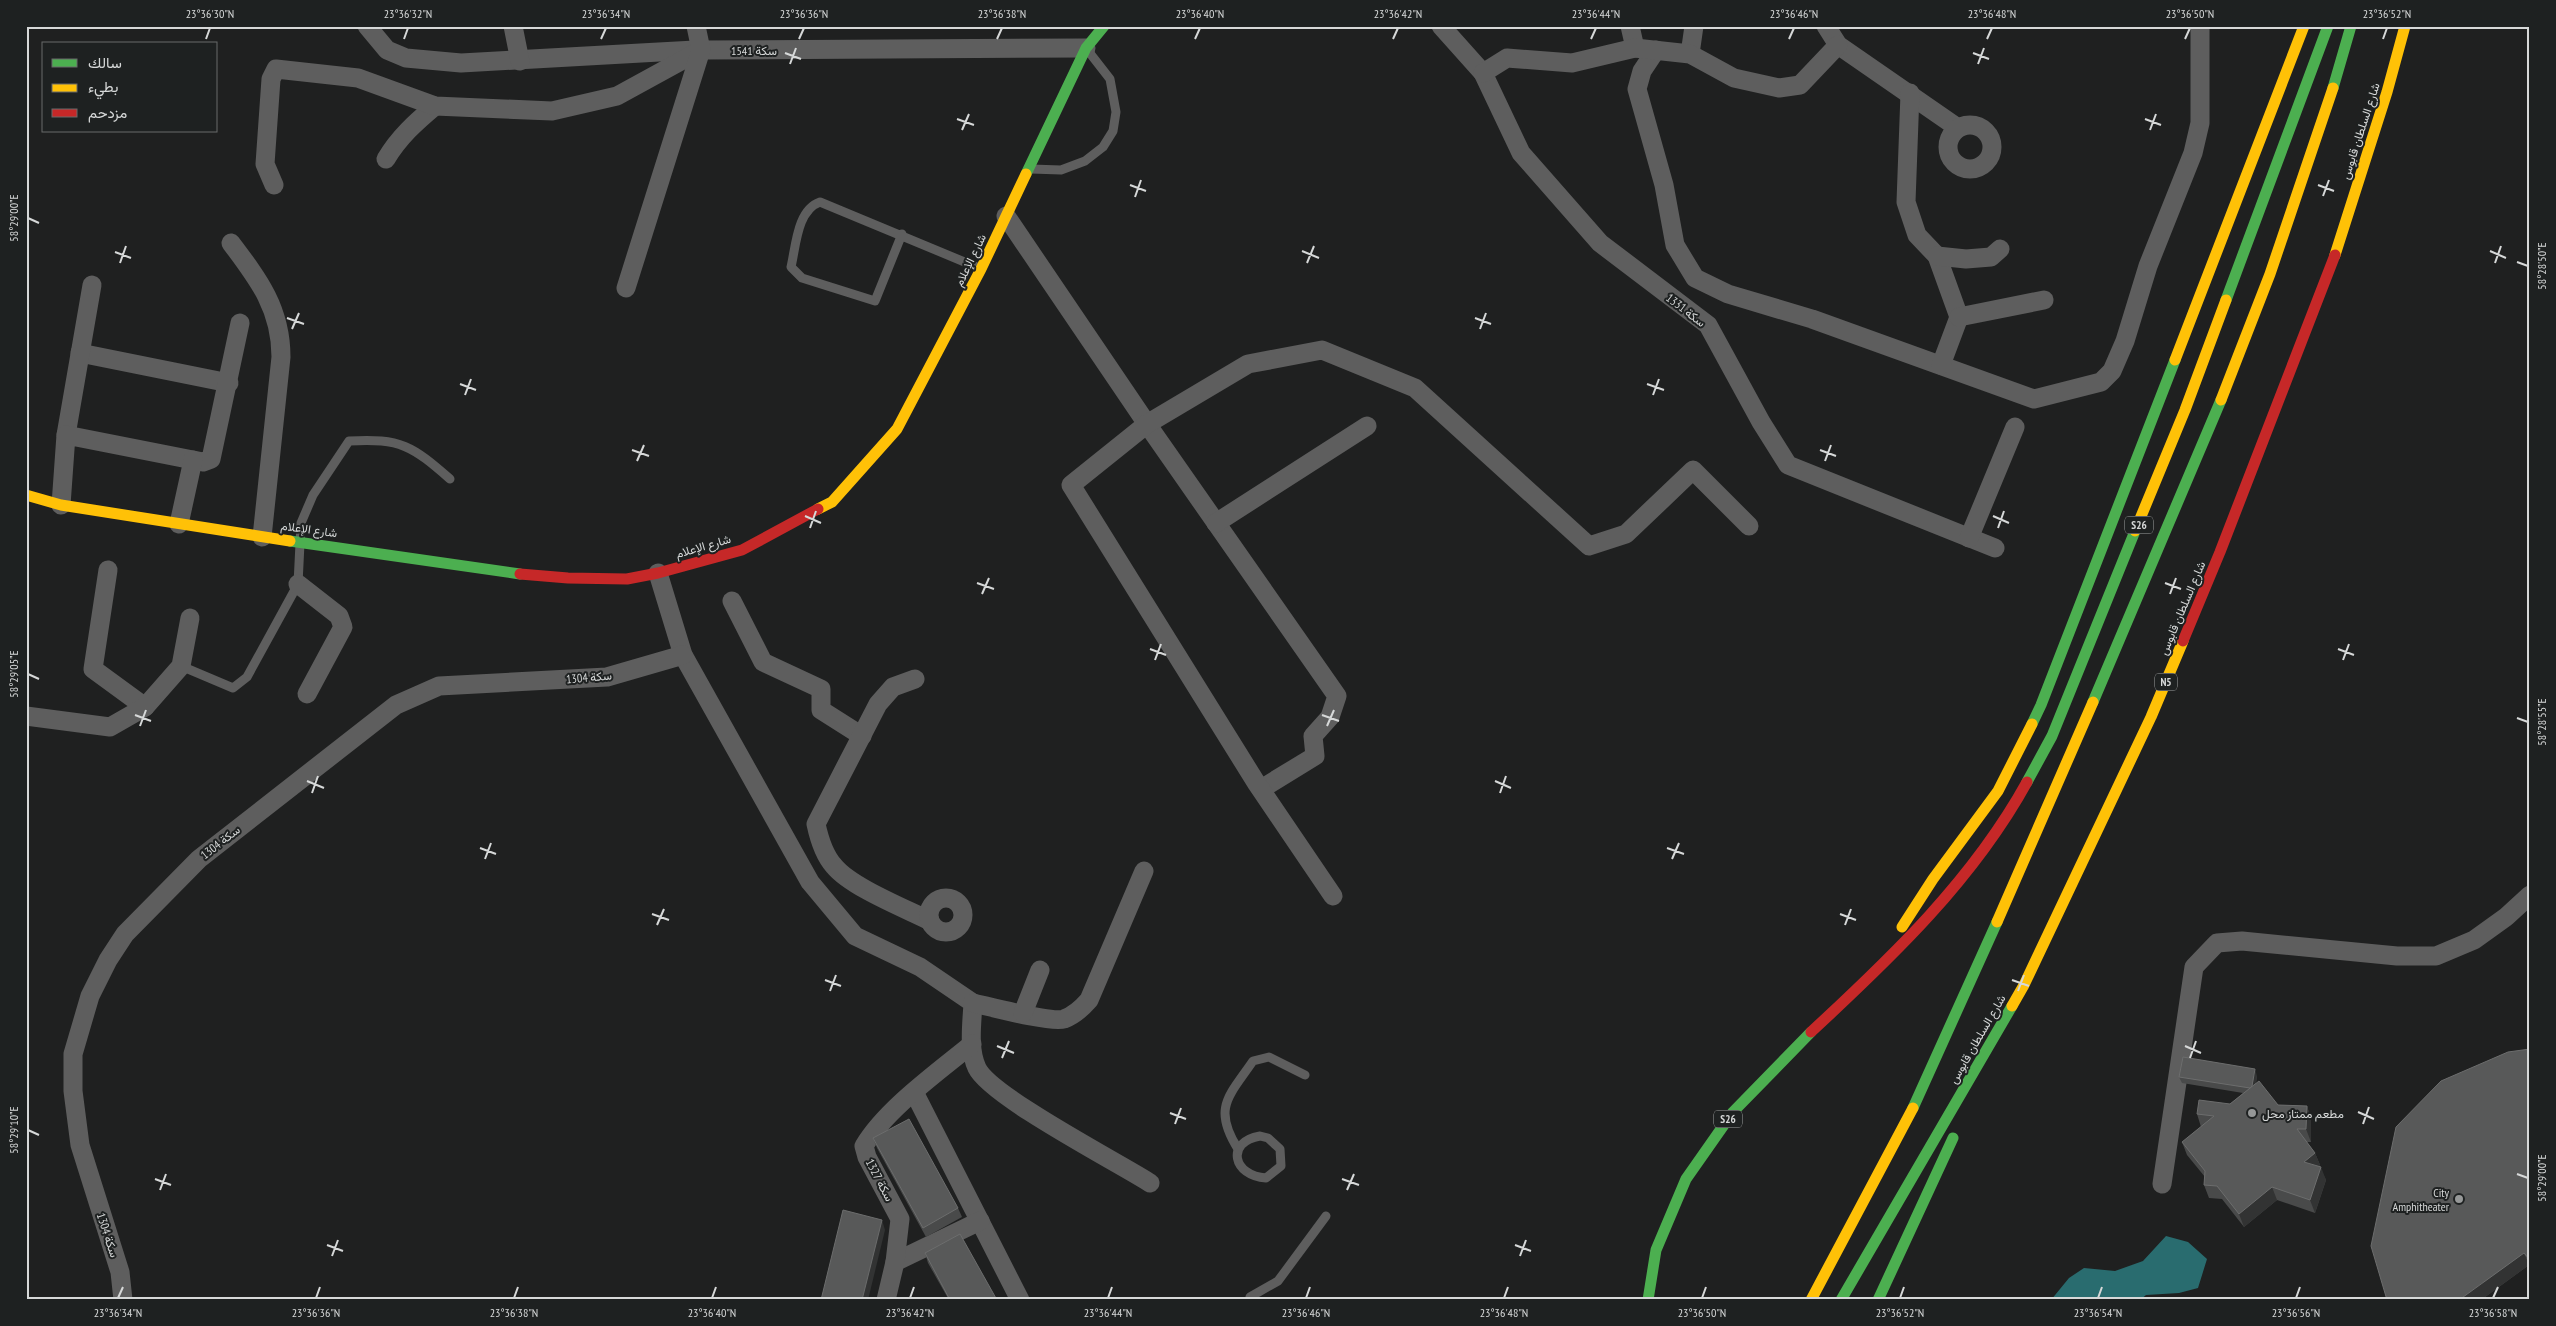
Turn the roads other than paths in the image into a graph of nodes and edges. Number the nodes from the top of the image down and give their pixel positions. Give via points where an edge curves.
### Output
1 (368, 26) edge
2 (513, 26) edge
3 (696, 26) edge
4 (1104, 26) edge
5 (1442, 26) edge
6 (1630, 26) edge
7 (1694, 26) edge
8 (1826, 26) edge
9 (2200, 26) edge
10 (2304, 26) edge
11 (2328, 26) edge
12 (2350, 26) edge
13 (2405, 26) edge
14 (1838, 45) junction
15 (1086, 48) junction
16 (1635, 48) junction
17 (701, 50) junction
18 (1656, 50) junction
19 (1690, 54) junction
20 (520, 61) junction
21 (1483, 73) junction
22 (1910, 93) junction
23 (435, 106) junction
24 (1958, 128) dead end
25 (386, 159) dead end
26 (1028, 169) junction
27 (274, 186) dead end
28 (1006, 216) junction
29 (902, 234) junction
30 (231, 243) dead end
31 (2000, 249) dead end
32 (1937, 256) junction
33 (981, 269) junction
34 (92, 285) dead end
35 (626, 288) dead end
36 (2044, 300) dead end
37 (1959, 317) junction
38 (240, 324) dead end
39 (80, 353) junction
40 (1941, 365) junction
41 (229, 384) junction
42 (1147, 424) junction
43 (1368, 426) dead end
44 (2015, 427) dead end
45 (66, 435) junction
46 (192, 460) junction
47 (450, 479) dead end
48 (26, 495) edge
49 (61, 505) junction
50 (1216, 523) junction
51 (179, 524) junction
52 (1749, 526) dead end
53 (262, 537) junction
54 (1969, 538) junction
55 (301, 542) junction
56 (1995, 548) dead end
57 (108, 570) dead end
58 (658, 574) junction
59 (298, 584) junction
60 (732, 601) dead end
61 (190, 618) dead end
62 (683, 655) junction
63 (181, 666) junction
64 (914, 679) dead end
65 (308, 694) dead end
66 (144, 707) junction
67 (26, 716) edge
68 (862, 736) junction
69 (1261, 789) junction
70 (1144, 871) dead end
71 (2530, 895) edge
72 (1333, 896) dead end
73 (930, 921) dead end
74 (1040, 970) dead end
75 (1869, 978) junction
76 (2024, 985) junction
77 (973, 1004) junction
78 (1023, 1013) junction
79 (972, 1044) junction
80 (1305, 1075) dead end
81 (914, 1092) junction
82 (1970, 1101) dead end
83 (1958, 1128) dead end
84 (1238, 1149) junction
85 (1150, 1183) dead end
86 (2162, 1184) dead end
87 (1326, 1216) dead end
88 (980, 1222) junction
89 (895, 1262) junction
90 (1250, 1297) dead end
91 (124, 1300) edge
92 (886, 1300) edge
93 (1020, 1300) edge
94 (1648, 1300) edge
95 (1811, 1300) edge
96 (1841, 1300) edge
97 (1878, 1300) edge

1 - 20 street via 387,50 406,58 461,63
2 - 20 street
3 - 17 street
4 - 15 main road, شارع الإعلام
5 - 21 street, سكة 1331
6 - 16 street
7 - 19 street
8 - 14 street
9 - 40 street via 2200,123 2193,153 2148,266 2125,341 2112,371 2101,382 2034,399
10 - 75 main road via 2041,705 1998,791 1933,879
11 - 75 main road, S26 via 2185,410 2052,736 2008,816 1950,894
12 - 95 main road, شارع السلطان قابوس via 2336,78 2265,290 2192,476 1920,1094
13 - 76 main road, شارع السلطان قابوس / N5 via 2330,269 2220,552 2152,717
14 - 19 street via 1800,85 1779,88 1734,78
14 - 22 street
15 - 17 street, سكة 1541
15 - 26 main road, شارع الإعلام
15 - 26 lane via 1110,79 1116,112 1113,131 1103,146 1085,161 1062,170
16 - 18 street
16 - 21 street via 1572,64 1507,58
17 - 20 street
17 - 23 street, سكة 1541 via 617,96 552,111
17 - 35 street
18 - 19 street
18 - 40 street via 1642,71 1637,89 1664,185 1675,244 1695,278 1728,294 1812,319
21 - 54 street, سكة 1331 via 1521,153 1600,243 1708,326 1788,466
22 - 24 street
22 - 32 street via 1906,202 1918,235
23 - 25 street via 395,144
23 - 27 street, سكة 1541 via 358,78 276,69 271,79 265,164
26 - 28 main road, شارع الإعلام
28 - 33 main road, شارع الإعلام
28 - 42 street
29 - 29 lane via 820,202 811,205 804,214 791,267 802,278 875,301
29 - 33 lane
30 - 53 street via 263,285 281,334 282,357
31 - 32 street via 1991,257
32 - 37 street
33 - 58 main road, شارع الإعلام via 897,429 832,502 742,550
34 - 39 street
36 - 37 street
37 - 40 street
38 - 41 street
39 - 41 street
39 - 45 street
41 - 46 street via 211,459 202,462
42 - 50 street
42 - 52 street via 1248,364 1322,350 1415,388 1590,546 1626,534 1693,470
42 - 69 street via 1071,485
43 - 50 street
44 - 54 street
45 - 46 street
45 - 49 street
46 - 51 street
47 - 55 lane via 418,451 383,439 349,441 313,495 301,523
48 - 49 main road, شارع الإعلام
49 - 51 main road, شارع الإعلام
50 - 69 street via 1337,696 1330,717 1314,736 1314,756
51 - 53 main road, شارع الإعلام
53 - 55 main road, شارع الإعلام
54 - 56 street, سكة 1331
55 - 58 main road, شارع الإعلام via 510,573 627,579
55 - 59 lane
57 - 66 street via 93,669
58 - 62 street
59 - 63 lane via 247,677 233,688
59 - 65 street via 339,616 343,627
60 - 68 street via 763,662 821,689 821,710
61 - 63 street
62 - 77 street via 810,882 855,936 920,967
62 - 91 street, سكة 1304 via 607,677 439,686 396,705 199,859 125,934 90,996 72,1054 80,1145 120,1272
63 - 66 street
64 - 68 street via 893,687 878,704
66 - 67 street via 110,727
68 - 73 street via 816,824 820,841 834,866 845,877
69 - 72 street
70 - 78 street via 1089,1000 1077,1012 1063,1019
71 - 86 street via 2474,940 2436,956 2398,956 2242,941 2217,943 2194,967
74 - 78 street
75 - 94 main road, S26 via 1794,1048 1733,1112 1686,1180 1656,1250
76 - 82 main road
76 - 96 main road, شارع السلطان قابوس / N5
77 - 78 street
77 - 79 street
79 - 81 street, سكة 1327
79 - 85 street via 977,1068 992,1084 1035,1114
80 - 84 lane via 1269,1057 1253,1061 1227,1098 1224,1114 1226,1131
81 - 88 street
81 - 89 street, سكة 1327 via 872,1132 864,1146 900,1219
83 - 97 main road
84 - 84 lane via 1239,1166 1252,1177 1270,1177 1281,1166 1280,1149 1268,1138 1250,1138
87 - 90 lane via 1278,1281
88 - 89 street
88 - 93 street
89 - 92 street, سكة 1327

